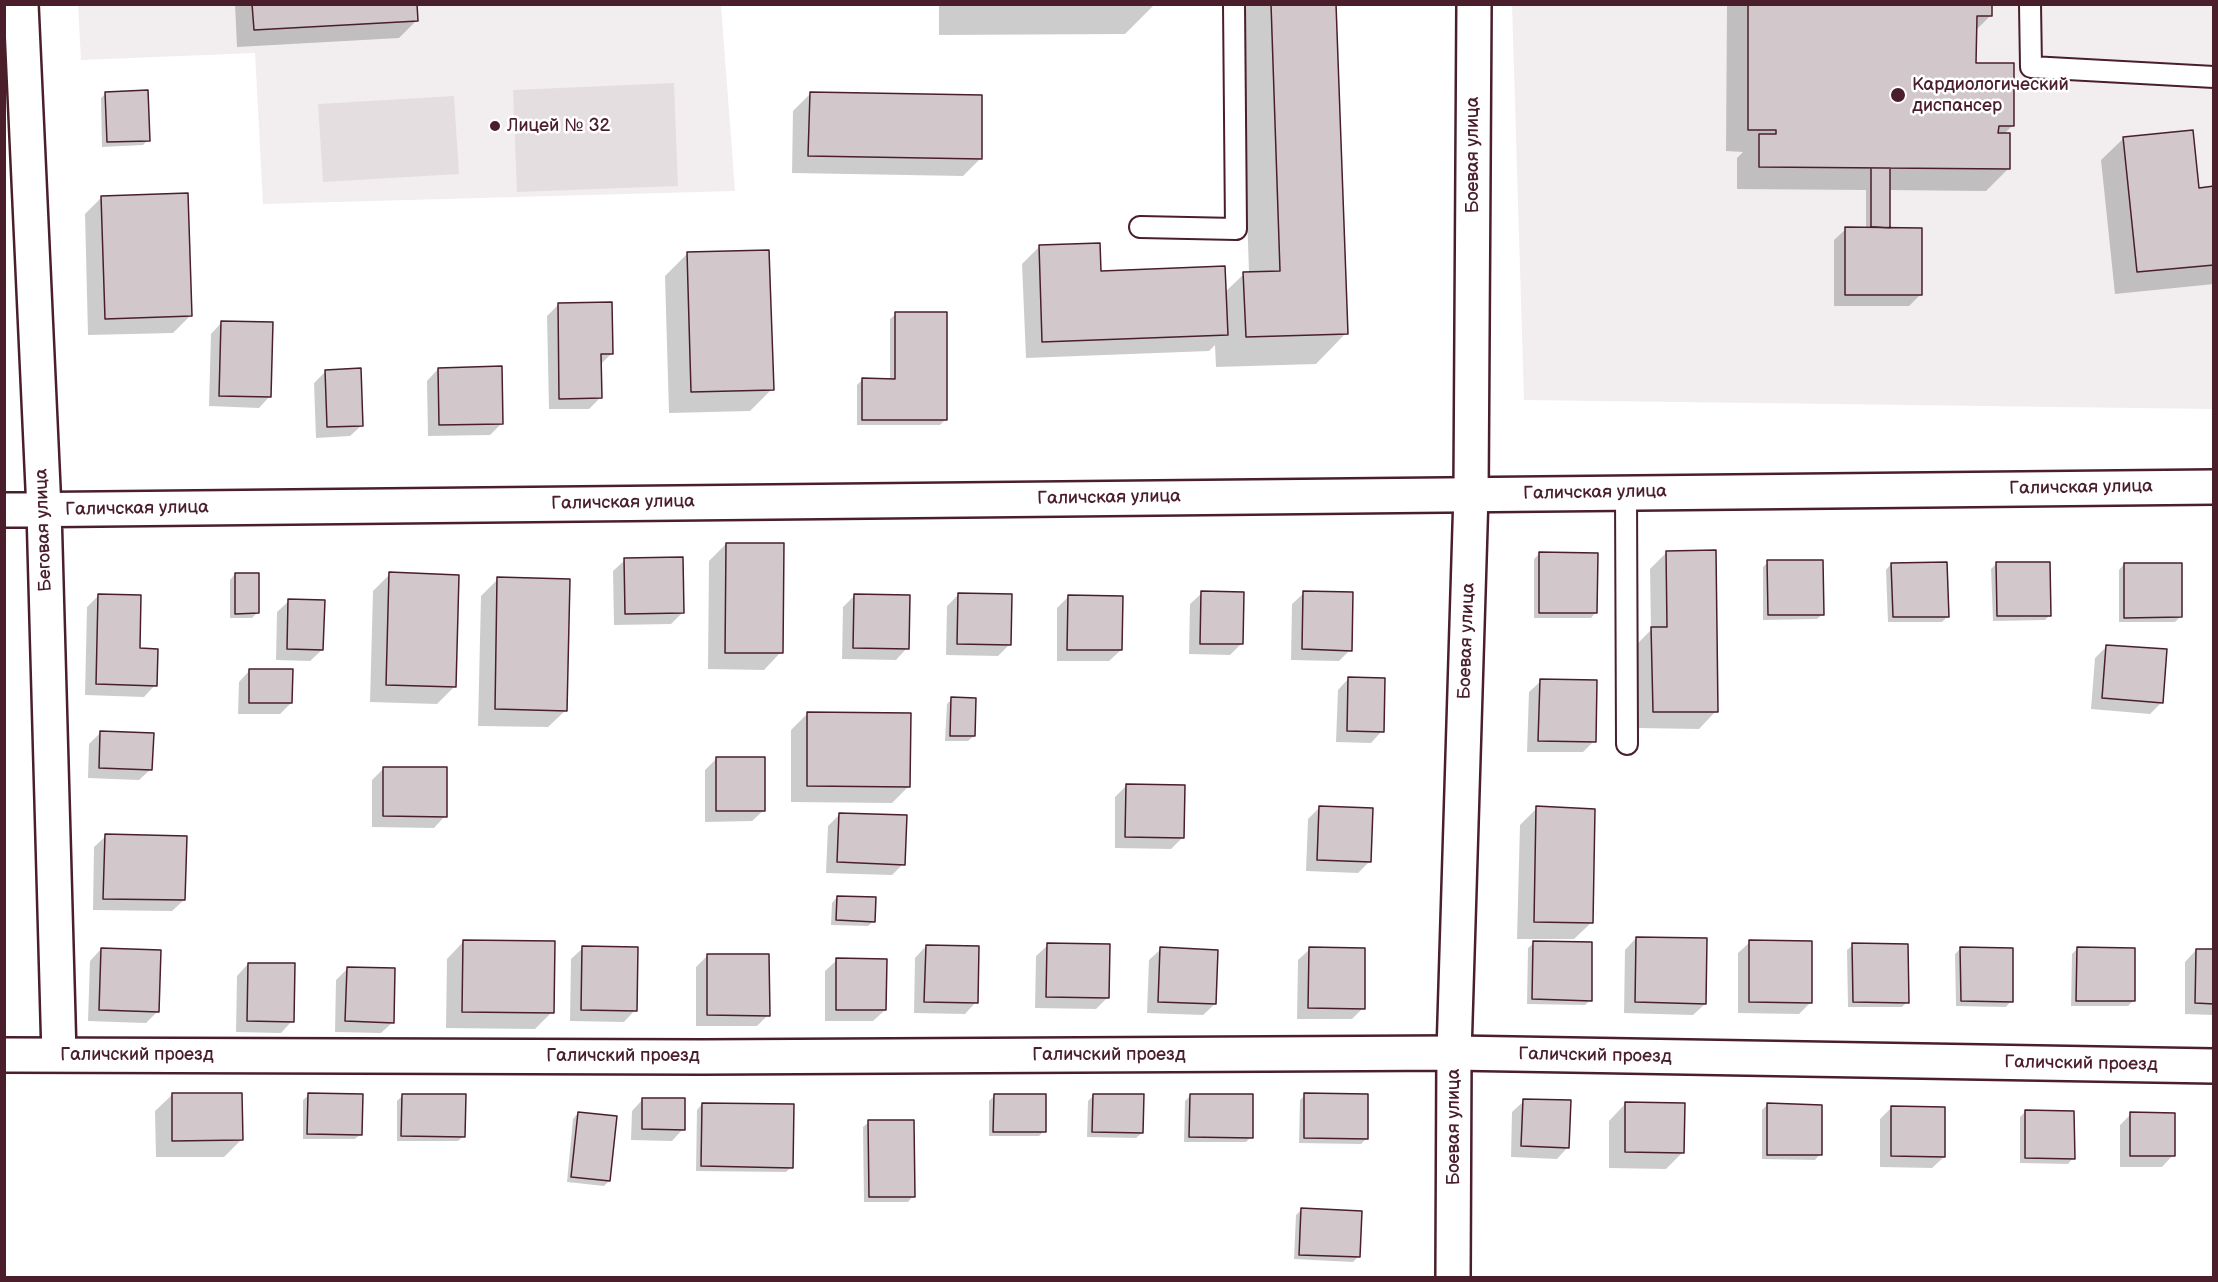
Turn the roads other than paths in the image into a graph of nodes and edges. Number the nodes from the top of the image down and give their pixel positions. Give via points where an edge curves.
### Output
1 (21, 4) edge
2 (1234, 4) edge
3 (1473, 4) edge
4 (2030, 4) edge
5 (2214, 77) edge
6 (1140, 227) dead end
7 (2214, 487) edge
8 (1626, 493) junction
9 (1471, 494) junction
10 (4, 510) edge
11 (44, 510) junction
12 (1627, 744) dead end
13 (1454, 1053) junction
14 (4, 1055) edge
15 (59, 1055) junction
16 (2214, 1066) edge
17 (1453, 1278) edge

1 - 11 street, Беговая улица
2 - 6 lane via 1236,229
3 - 9 street, Боевая улица
4 - 5 lane via 2031,67
7 - 8 street, Галичская улица
8 - 9 street, Галичская улица
8 - 12 lane
9 - 11 street, Галичская улица
9 - 13 street, Боевая улица
10 - 11 street, Галичская улица
11 - 15 street, Беговая улица
13 - 15 street, Галичский проезд
13 - 16 street, Галичский проезд
13 - 17 street, Боевая улица
14 - 15 street, Галичский проезд

